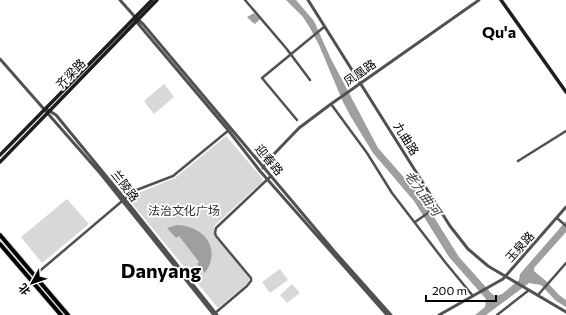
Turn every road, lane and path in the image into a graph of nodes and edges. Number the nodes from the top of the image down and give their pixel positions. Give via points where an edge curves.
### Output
1 (120, 0) edge
2 (152, 0) edge
3 (157, 0) edge
4 (245, 0) edge
5 (308, 0) edge
6 (479, 0) edge
7 (501, 0) edge
8 (136, 20) junction
9 (324, 27) junction
10 (290, 55) junction
11 (0, 58) edge
12 (310, 80) dead end
13 (360, 84) junction
14 (566, 92) edge
15 (331, 104) junction
16 (47, 111) junction
17 (297, 120) dead end
18 (230, 129) junction
19 (566, 132) edge
20 (0, 155) edge
21 (518, 161) dead end
22 (0, 162) edge
23 (263, 167) junction
24 (260, 171) junction
25 (271, 176) junction
26 (268, 179) junction
27 (123, 200) junction
28 (438, 206) junction
29 (566, 207) edge
30 (559, 219) junction
31 (415, 222) junction
32 (566, 226) edge
33 (0, 235) edge
34 (0, 244) edge
35 (566, 263) edge
36 (34, 275) junction
37 (506, 276) junction
38 (529, 290) junction
39 (538, 295) junction
40 (473, 296) junction
41 (566, 312) edge
42 (215, 314) edge
43 (61, 315) edge
44 (68, 315) edge
45 (387, 315) edge
46 (391, 315) edge
47 (439, 315) edge
48 (497, 315) edge

1 - 8 street, 迎春路
2 - 8 main road, 齐梁路
3 - 8 main road, 齐梁路
4 - 10 street
5 - 9 street, 九曲路
6 - 13 street, 凤凰路
7 - 14 main road
8 - 16 main road, 齐梁路
8 - 18 street, 迎春路
9 - 10 street
9 - 13 street, 九曲路
10 - 12 street
10 - 17 street via 262,78
11 - 16 street, 兰陵路
13 - 15 street, 凤凰路
13 - 28 street, 九曲路
15 - 23 street, 凤凰路 via 299,128
15 - 31 street
16 - 20 main road, 齐梁路
16 - 22 main road, 齐梁路
16 - 27 street, 兰陵路
18 - 23 street, 迎春路
18 - 24 street, 迎春路
18 - 27 street via 174,176 134,191
19 - 21 street
23 - 24 street, 凤凰路
23 - 25 street, 迎春路
24 - 26 street, 迎春路
25 - 26 street
25 - 46 street, 迎春路
26 - 42 street via 216,228 216,236 251,281
26 - 45 street, 迎春路
27 - 36 street
27 - 42 street, 兰陵路
28 - 31 street
28 - 37 street, 九曲路 via 468,249 488,266
29 - 30 street, 玉泉路
30 - 32 street
30 - 37 street, 玉泉路
31 - 40 street
33 - 36 main road
34 - 43 main road
35 - 39 street
36 - 44 main road
37 - 38 street, 九曲路
37 - 40 street, 玉泉路
38 - 39 street, 九曲路
38 - 48 street
39 - 41 street, 九曲路
40 - 47 street, 玉泉路

